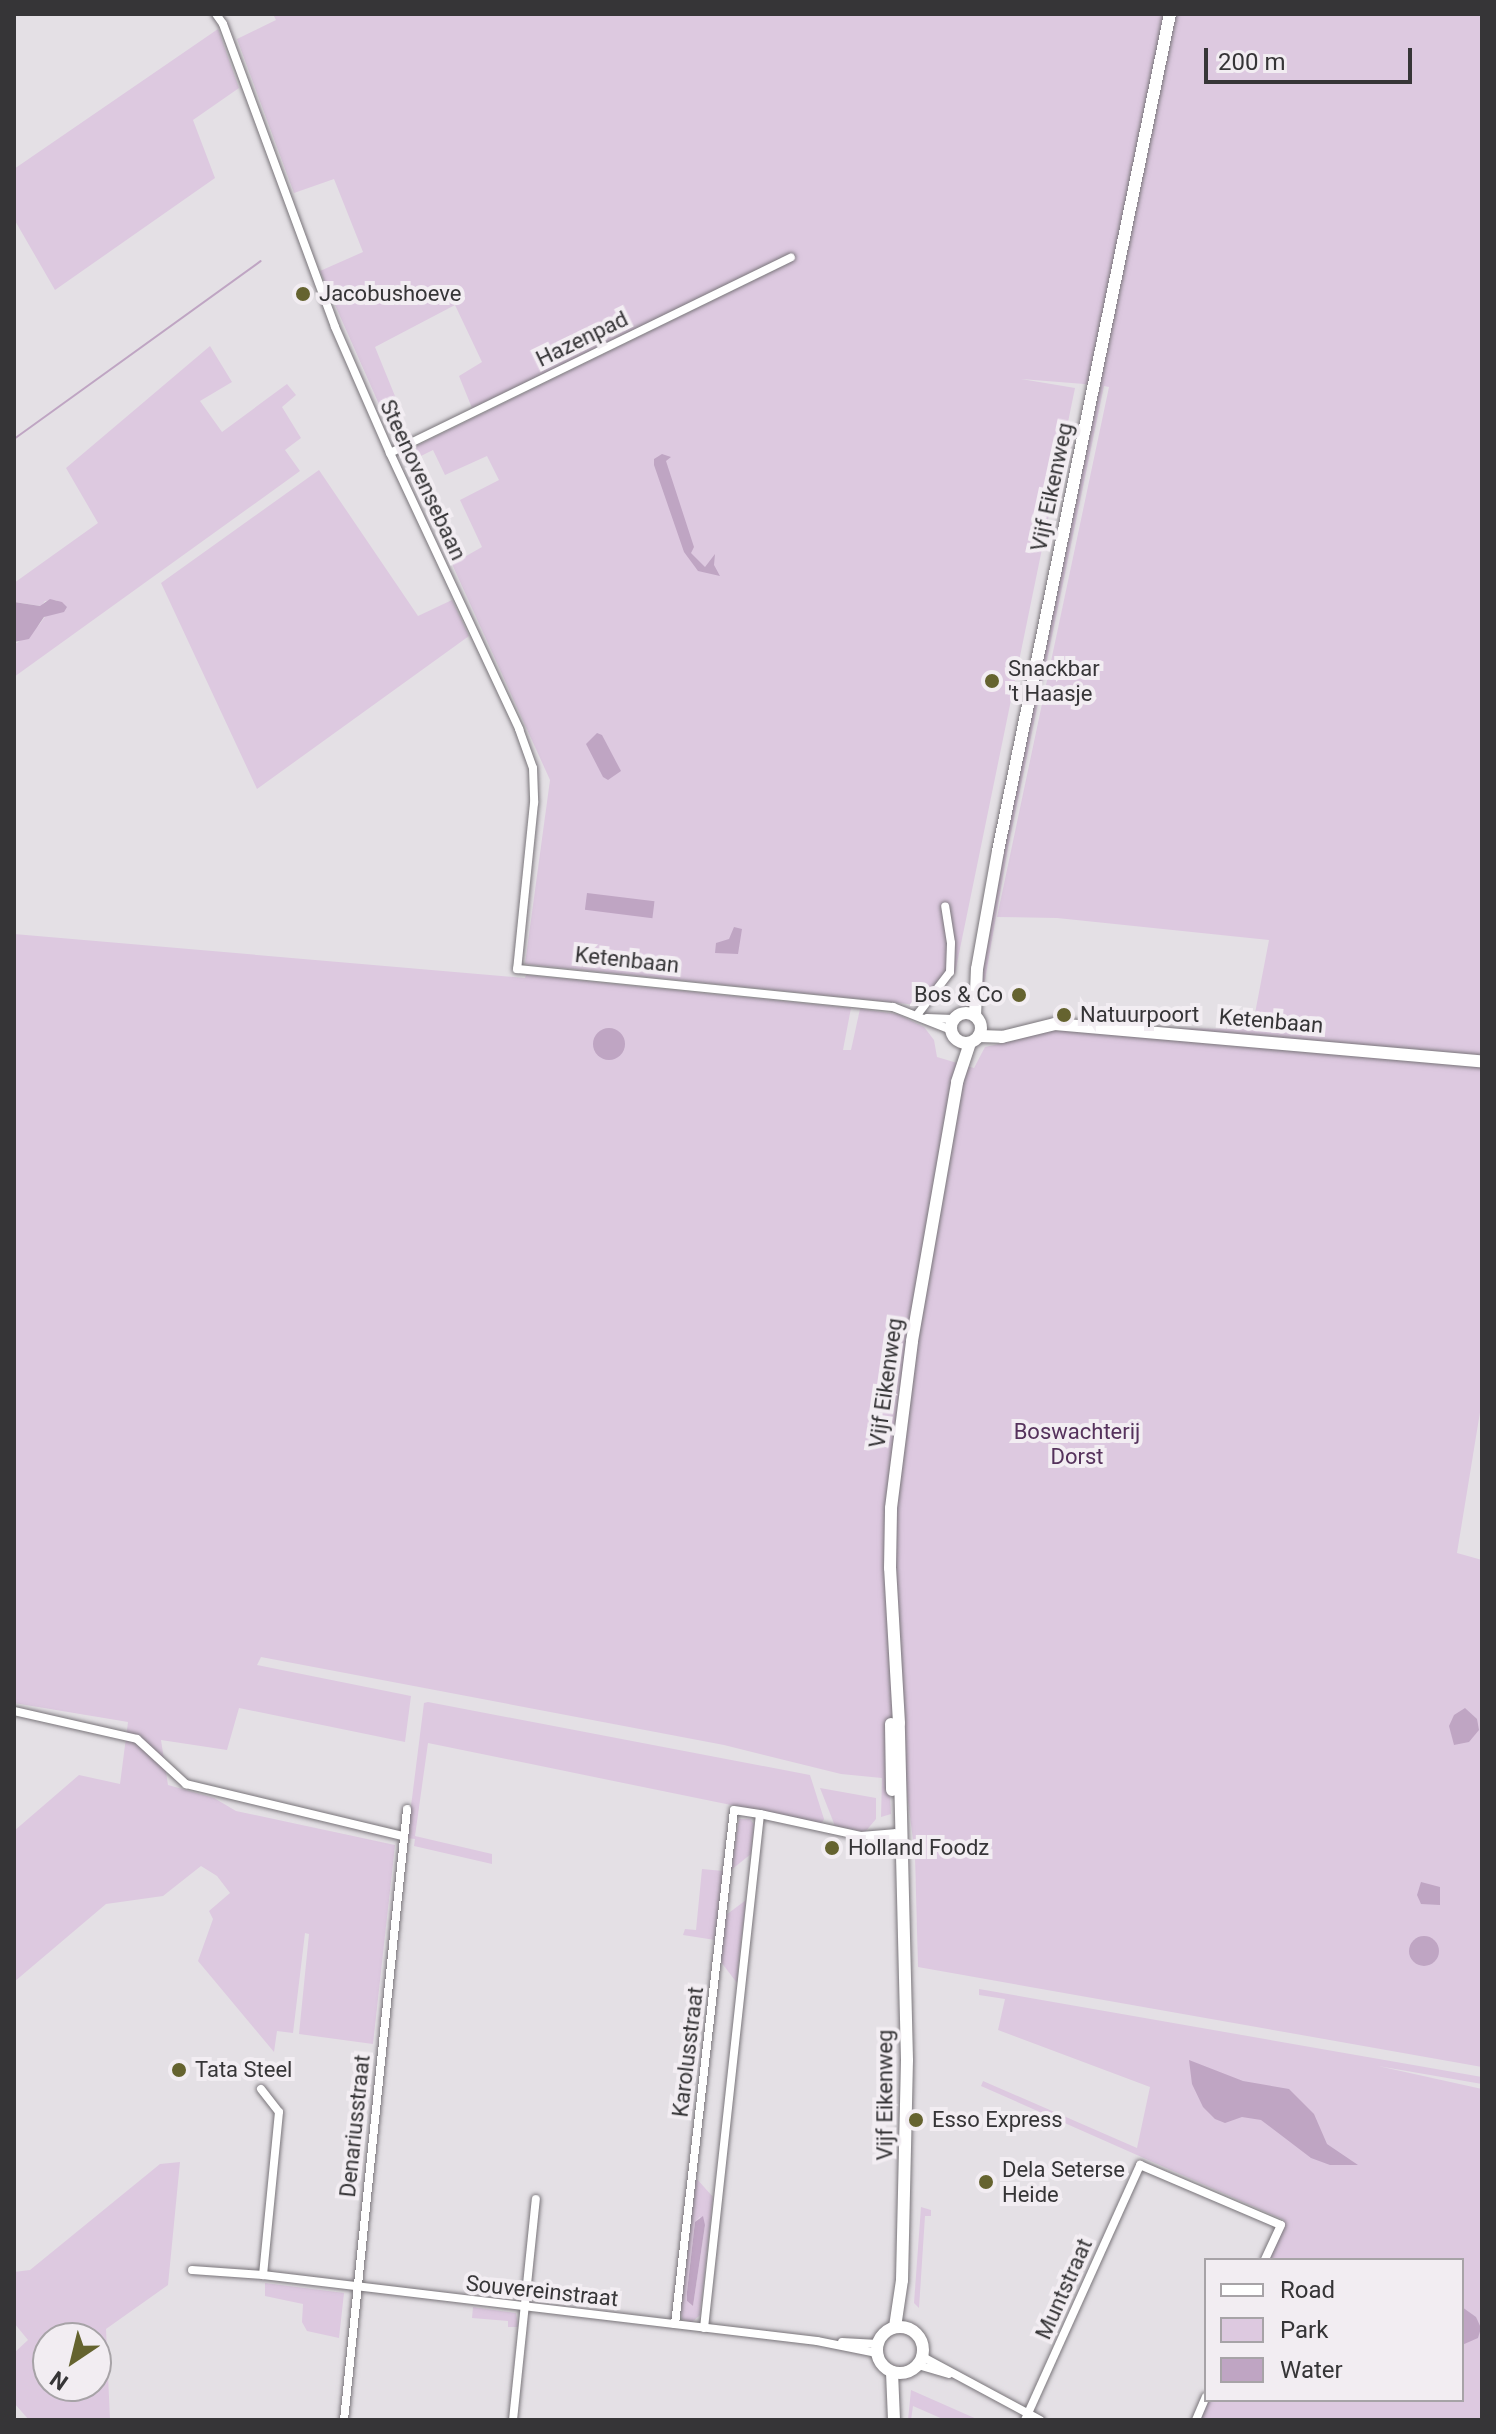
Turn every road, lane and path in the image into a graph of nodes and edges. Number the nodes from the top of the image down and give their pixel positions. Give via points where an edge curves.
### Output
1 (216, 14) edge
2 (1170, 14) edge
3 (791, 257) dead end
4 (390, 453) junction
5 (945, 906) dead end
6 (517, 969) joint
7 (919, 1016) junction
8 (966, 1028) junction
9 (1482, 1061) edge
10 (14, 1711) edge
11 (407, 1809) dead end
12 (760, 1814) junction
13 (403, 1836) junction
14 (897, 1836) junction
15 (261, 2089) dead end
16 (536, 2199) dead end
17 (1266, 2258) edge
18 (192, 2270) dead end
19 (263, 2275) junction
20 (355, 2288) junction
21 (525, 2307) junction
22 (675, 2324) junction
23 (704, 2328) junction
24 (901, 2328) junction
25 (878, 2348) junction
26 (920, 2361) junction
27 (898, 2372) junction
28 (1204, 2402) edge
29 (1026, 2417) edge
30 (344, 2420) edge
31 (513, 2420) edge
32 (894, 2420) edge
33 (1040, 2420) edge
34 (1196, 2420) edge

1 - 4 street, Steenovensebaan via 315,278
2 - 8 main road, Vijf Eikenweg
3 - 4 street, Hazenpad
4 - 6 street, Steenovensebaan via 533,768
5 - 7 street via 950,972
6 - 7 street, Ketenbaan via 893,1007
7 - 8 street, Ketenbaan
8 - 9 main road, Ketenbaan via 1010,1034 1060,1024
8 - 14 main road, Vijf Eikenweg via 894,1465 890,1568
10 - 13 street via 137,1739 186,1784
11 - 13 street, Denariusstraat
12 - 14 street via 871,1837
12 - 22 street, Karolusstraat via 734,1810
12 - 23 street, Karolusstraat
13 - 20 street, Denariusstraat
14 - 24 main road, Vijf Eikenweg via 907,2075
15 - 19 street via 279,2112
16 - 21 street
17 - 29 street, Muntstraat via 1281,2225 1140,2165
18 - 19 street, Souvereinstraat
19 - 20 street, Souvereinstraat
20 - 21 street, Souvereinstraat
20 - 30 street, Denariusstraat
21 - 22 street, Souvereinstraat
21 - 31 street
22 - 23 street, Souvereinstraat
23 - 25 street, Souvereinstraat
24 - 25 main road via 884,2333
24 - 26 main road via 921,2339
25 - 27 main road via 882,2364
26 - 27 main road
26 - 29 street
27 - 32 main road
28 - 34 street
29 - 33 street

